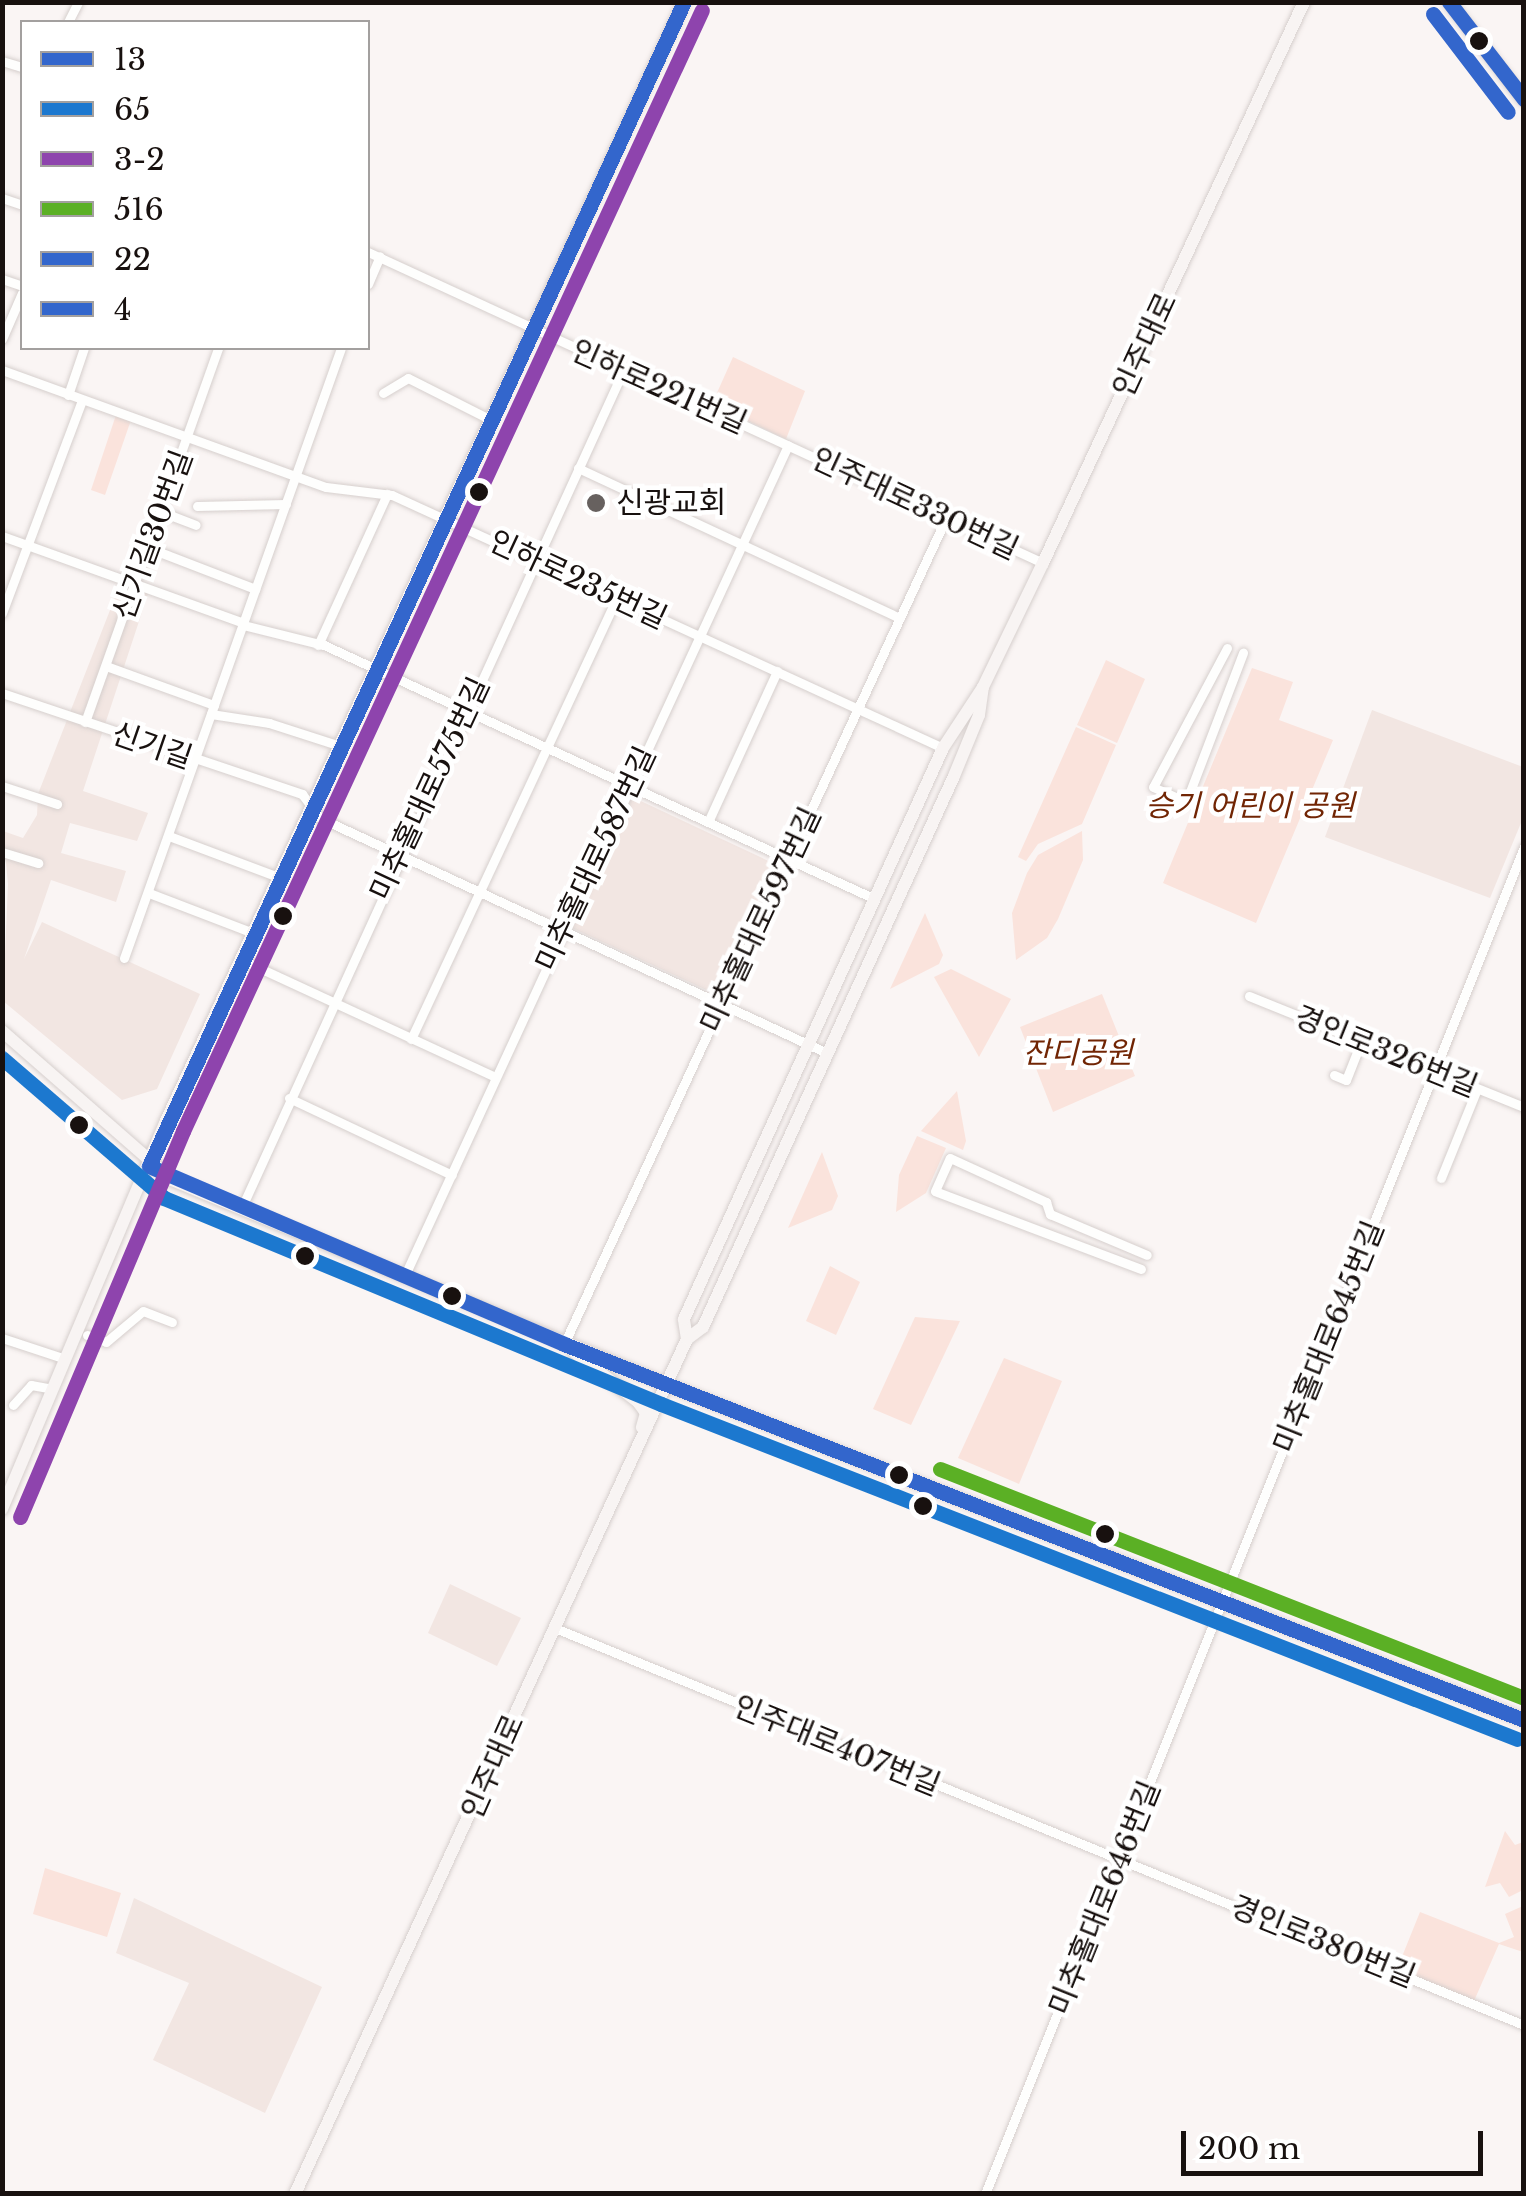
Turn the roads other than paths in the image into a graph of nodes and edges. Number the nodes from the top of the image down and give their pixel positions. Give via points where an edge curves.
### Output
1 (684, 2) edge
2 (1304, 2) edge
3 (1448, 2) edge
4 (1524, 100) edge
5 (370, 253) edge
6 (380, 256) junction
7 (370, 279) edge
8 (8, 313) edge
9 (530, 330) junction
10 (2, 339) edge
11 (83, 350) edge
12 (217, 350) edge
13 (340, 350) edge
14 (2, 370) edge
15 (624, 372) junction
16 (383, 393) dead end
17 (68, 395) junction
18 (82, 400) junction
19 (490, 420) junction
20 (188, 437) junction
21 (788, 445) junction
22 (578, 468) junction
23 (296, 475) junction
24 (387, 494) junction
25 (286, 504) junction
26 (197, 506) dead end
27 (162, 512) junction
28 (946, 518) junction
29 (450, 522) junction
30 (196, 525) dead end
31 (2, 536) edge
32 (26, 544) junction
33 (742, 544) junction
34 (149, 548) junction
35 (534, 560) junction
36 (1043, 563) junction
37 (137, 583) junction
38 (255, 589) junction
39 (616, 598) junction
40 (2, 613) edge
41 (900, 618) junction
42 (243, 624) junction
43 (699, 636) junction
44 (318, 644) junction
45 (1227, 648) dead end
46 (1243, 654) dead end
47 (106, 666) junction
48 (375, 669) junction
49 (777, 672) junction
50 (983, 687) junction
51 (2, 693) edge
52 (213, 709) junction
53 (858, 709) junction
54 (467, 711) junction
55 (85, 722) junction
56 (340, 746) junction
57 (547, 748) junction
58 (944, 748) junction
59 (194, 761) junction
60 (2, 786) edge
61 (630, 786) junction
62 (57, 804) dead end
63 (311, 807) junction
64 (708, 822) junction
65 (168, 836) junction
66 (1524, 847) edge
67 (2, 852) edge
68 (398, 855) junction
69 (789, 860) junction
70 (38, 863) dead end
71 (278, 877) junction
72 (480, 892) junction
73 (149, 893) junction
74 (875, 899) junction
75 (563, 931) junction
76 (252, 933) junction
77 (124, 958) dead end
78 (240, 960) junction
79 (1249, 996) dead end
80 (333, 1002) junction
81 (722, 1004) junction
82 (2, 1031) edge
83 (412, 1039) junction
84 (1362, 1042) junction
85 (808, 1044) junction
86 (827, 1053) junction
87 (1434, 1071) junction
88 (1334, 1076) dead end
89 (495, 1077) junction
90 (1478, 1088) junction
91 (289, 1098) junction
92 (1524, 1107) edge
93 (148, 1166) junction
94 (452, 1175) junction
95 (1441, 1178) dead end
96 (241, 1209) junction
97 (1147, 1254) dead end
98 (1141, 1269) dead end
99 (404, 1277) junction
100 (172, 1322) dead end
101 (87, 1335) dead end
102 (2, 1338) edge
103 (687, 1338) junction
104 (564, 1344) junction
105 (66, 1360) junction
106 (668, 1385) junction
107 (54, 1389) junction
108 (13, 1405) dead end
109 (636, 1451) junction
110 (2, 1509) edge
111 (1223, 1602) junction
112 (555, 1628) junction
113 (1524, 1720) edge
114 (1121, 1860) junction
115 (1524, 2025) edge
116 (295, 2194) edge
117 (985, 2194) edge

1 - 9 main road
2 - 36 main road, 인주대로
3 - 4 main road
5 - 6 street, 인하로221번길
6 - 7 street
6 - 9 street, 인하로221번길
8 - 10 street
9 - 15 street, 인하로221번길
9 - 19 main road
11 - 17 street
12 - 20 street, 신기길30번길
13 - 23 street
14 - 17 street, 인하로235번길
15 - 21 street, 인하로221번길
15 - 22 street, 미추홀대로575번길
16 - 19 street via 408,378
17 - 18 street, 인하로235번길
18 - 20 street, 인하로235번길
18 - 32 street via 53,489
19 - 29 main road
20 - 23 street, 인하로235번길
20 - 27 street, 신기길30번길
21 - 28 street, 인주대로330번길
21 - 33 street, 미추홀대로587번길
22 - 33 street
22 - 35 street, 미추홀대로575번길
23 - 24 street, 인하로235번길 via 354,494
23 - 25 street
24 - 29 street, 인하로235번길
24 - 44 street
25 - 26 street
25 - 38 street
27 - 30 street
27 - 34 street, 신기길30번길
28 - 36 street, 인주대로330번길
28 - 41 street, 미추홀대로597번길
29 - 35 street, 인하로235번길
29 - 48 main road
31 - 32 street
32 - 37 street
32 - 40 street
33 - 41 street
33 - 43 street, 미추홀대로587번길
34 - 37 street, 신기길30번길
34 - 38 street
35 - 39 street, 인하로235번길
35 - 54 street, 미추홀대로575번길
36 - 50 main road, 인주대로
37 - 42 street
37 - 47 street, 신기길30번길
38 - 42 street
39 - 43 street, 인하로235번길
39 - 57 street
41 - 53 street, 미추홀대로597번길
42 - 44 street
42 - 52 street
43 - 49 street, 인하로235번길
43 - 61 street, 미추홀대로587번길
44 - 48 street
45 - 46 street via 1153,787 1186,802
47 - 52 street
47 - 55 street, 신기길30번길
48 - 54 street
48 - 56 main road
49 - 53 street, 인하로235번길
49 - 64 street
50 - 58 main road, 인주대로 via 963,708
50 - 86 main road, 인주대로 via 958,766
51 - 55 street, 신기길
52 - 56 street
52 - 59 street
53 - 58 street, 인하로235번길
53 - 69 street, 미추홀대로597번길
54 - 57 street
54 - 68 street, 미추홀대로575번길
55 - 59 street, 신기길
56 - 63 main road
57 - 61 street
57 - 72 street
58 - 74 main road, 인주대로
59 - 63 street, 신기길 via 302,794
59 - 65 street
60 - 62 street
61 - 64 street
61 - 75 street, 미추홀대로587번길
63 - 68 street via 320,818
63 - 71 main road
64 - 69 street
65 - 71 street
65 - 73 street
66 - 87 street, 미추홀대로645번길
67 - 70 street
68 - 72 street
68 - 80 street, 미추홀대로575번길
69 - 74 street
69 - 81 street, 미추홀대로597번길
71 - 76 main road
72 - 75 street
72 - 83 street
73 - 76 street
73 - 77 street
74 - 85 main road, 인주대로
75 - 81 street
75 - 89 street, 미추홀대로587번길
76 - 78 main road
78 - 80 street
78 - 93 main road
79 - 84 street, 경인로326번길
80 - 83 street
80 - 91 street, 미추홀대로575번길
81 - 85 street
81 - 104 street, 미추홀대로597번길
82 - 93 main road
83 - 89 street
84 - 87 street, 경인로326번길
84 - 88 street via 1346,1080
85 - 86 street
85 - 103 main road, 인주대로 via 684,1319
86 - 103 main road, 인주대로 via 703,1327
87 - 90 street, 경인로326번길
87 - 111 street, 미추홀대로645번길
89 - 94 street, 미추홀대로587번길
90 - 92 street, 경인로326번길
90 - 95 street
91 - 94 street
91 - 96 street, 미추홀대로575번길
93 - 96 main road
93 - 105 main road
94 - 99 street, 미추홀대로587번길
96 - 99 main road
97 - 98 street via 1050,1214 1046,1202 950,1158 935,1192
99 - 104 main road
100 - 101 street via 143,1311 106,1342
102 - 105 street
103 - 106 main road, 인주대로
104 - 106 main road
104 - 109 main road via 646,1412
105 - 107 main road
106 - 109 main road, 인주대로
106 - 111 main road
107 - 108 street via 31,1385
107 - 110 main road
109 - 112 main road, 인주대로
111 - 113 main road
111 - 114 street, 미추홀대로646번길
112 - 114 street, 인주대로407번길
112 - 116 main road, 인주대로
114 - 115 street, 경인로380번길
114 - 117 street, 미추홀대로646번길

